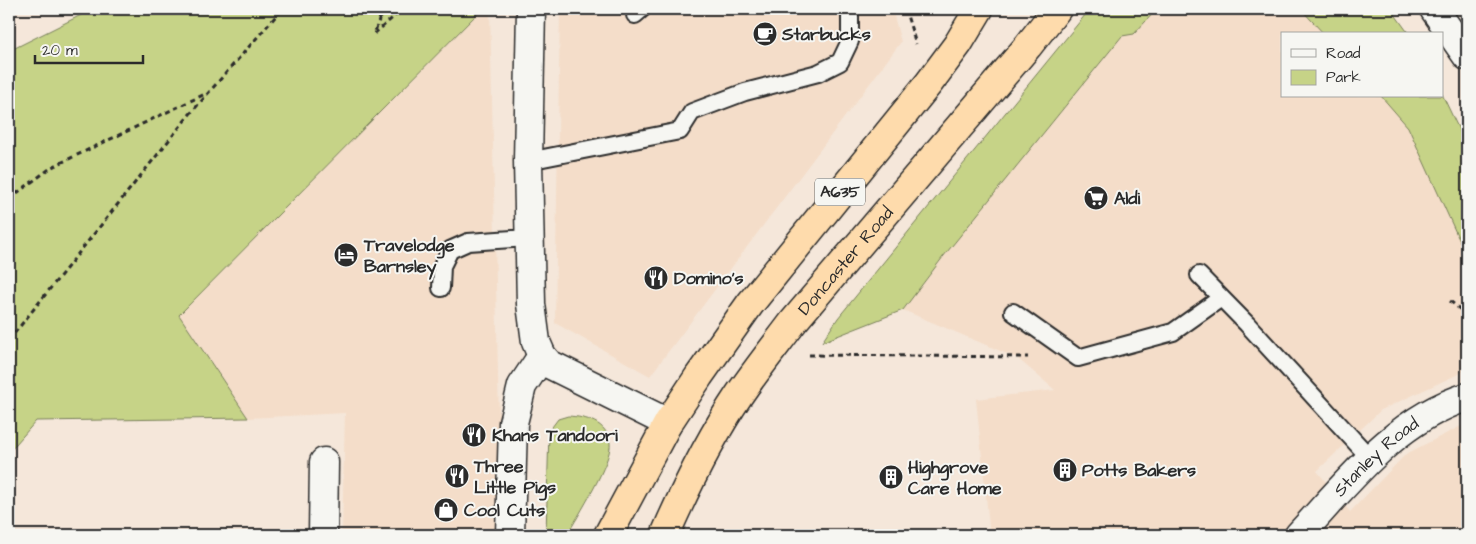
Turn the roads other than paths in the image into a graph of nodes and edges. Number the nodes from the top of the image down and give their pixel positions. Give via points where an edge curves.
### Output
1 (532, 9) edge
2 (850, 9) edge
3 (979, 9) edge
4 (1057, 9) edge
5 (1434, 9) edge
6 (1459, 9) edge
7 (1467, 55) edge
8 (528, 161) junction
9 (528, 238) junction
10 (1199, 275) dead end
11 (441, 288) dead end
12 (1221, 298) junction
13 (1013, 312) dead end
14 (542, 356) junction
15 (1467, 397) edge
16 (668, 424) junction
17 (1370, 458) junction
18 (324, 462) dead end
19 (323, 535) edge
20 (510, 535) edge
21 (608, 535) edge
22 (665, 535) edge
23 (1299, 535) edge

1 - 8 street
2 - 8 lane via 850,41 840,62 818,73 745,92 692,112 680,131
3 - 16 highway, A635 via 929,83 750,304
4 - 22 highway, Doncaster Road / A635 via 794,321 738,396 696,469
5 - 7 street
6 - 7 street
8 - 9 street
9 - 11 lane via 468,242 450,250 442,266
9 - 14 street via 531,304 536,342
10 - 12 lane
12 - 13 lane via 1173,332 1078,358
12 - 17 lane
14 - 16 street via 565,373
14 - 20 street via 522,386 513,423
15 - 17 street, Stanley Road via 1448,403 1408,426
16 - 21 highway, A635
17 - 23 street, Stanley Road
18 - 19 street

